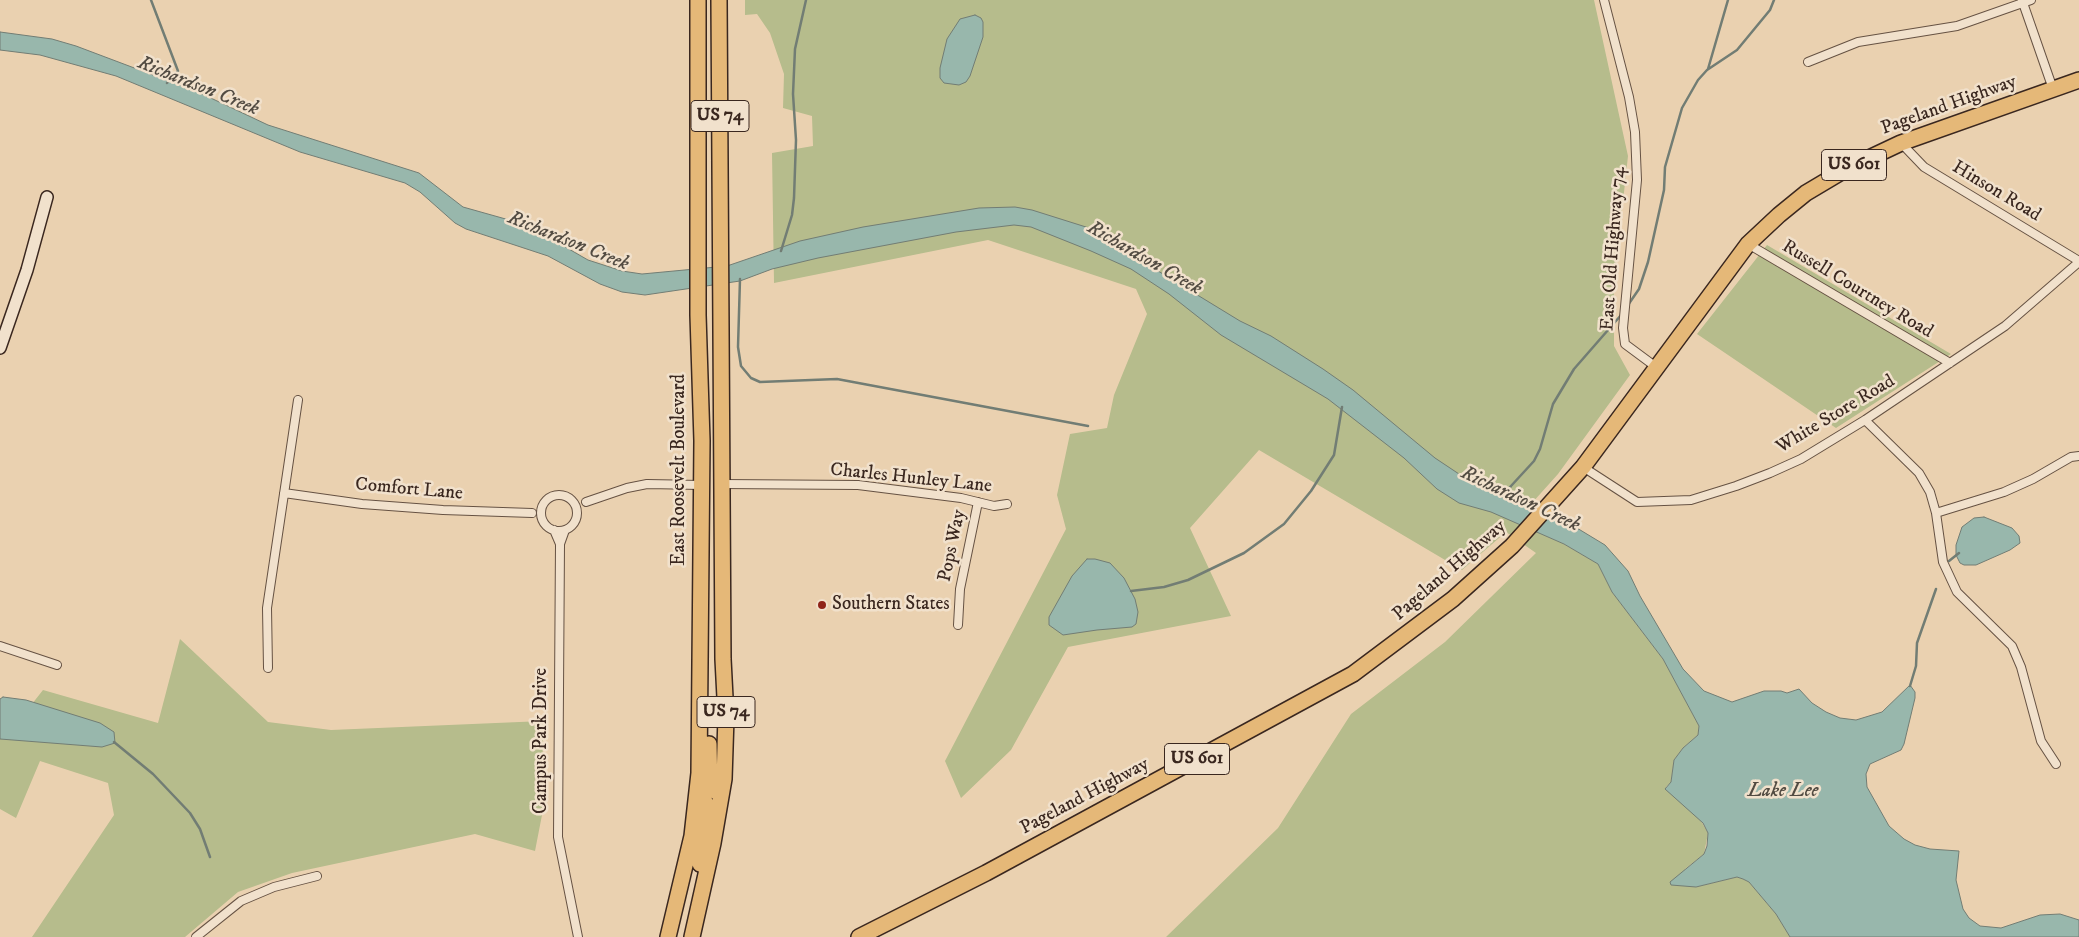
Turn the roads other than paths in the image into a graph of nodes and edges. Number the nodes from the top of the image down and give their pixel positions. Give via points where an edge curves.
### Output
1 (698, 0) edge
2 (711, 0) edge
3 (719, 0) edge
4 (1604, 0) edge
5 (2025, 1) edge
6 (1808, 62) dead end
7 (719, 74) junction
8 (2079, 80) edge
9 (2053, 89) junction
10 (1901, 143) junction
11 (47, 197) dead end
12 (1748, 244) junction
13 (2079, 262) edge
14 (0, 348) edge
15 (700, 362) junction
16 (1950, 363) junction
17 (1656, 367) junction
18 (298, 400) dead end
19 (1865, 420) junction
20 (2079, 456) edge
21 (1583, 467) junction
22 (722, 484) junction
23 (701, 485) junction
24 (284, 493) junction
25 (572, 500) junction
26 (586, 502) junction
27 (978, 502) junction
28 (544, 504) junction
29 (1007, 504) dead end
30 (577, 511) junction
31 (532, 513) junction
32 (1936, 513) junction
33 (542, 517) junction
34 (554, 530) junction
35 (565, 530) junction
36 (560, 544) junction
37 (724, 625) junction
38 (958, 625) dead end
39 (0, 646) edge
40 (58, 665) dead end
41 (268, 668) dead end
42 (700, 699) junction
43 (2056, 764) dead end
44 (697, 791) junction
45 (721, 795) junction
46 (317, 876) dead end
47 (694, 930) edge
48 (196, 937) edge
49 (578, 937) edge
50 (668, 937) edge
51 (859, 937) edge

1 - 15 highway, East Roosevelt Boulevard / US 74
2 - 7 highway via 713,51
3 - 7 highway, US 74
4 - 17 street, East Old Highway 74 via 1629,97 1637,180 1624,344
5 - 6 street via 1957,26 1858,42
5 - 9 street
7 - 22 highway, US 74
8 - 9 highway, Pageland Highway / US 601
9 - 10 highway, Pageland Highway / US 601
10 - 12 highway, Pageland Highway / US 601 via 1848,168 1806,193
10 - 13 street, Hinson Road via 1924,167
11 - 14 street via 27,270
12 - 16 street, Russell Courtney Road
12 - 17 highway, Pageland Highway / US 601
13 - 16 street, White Store Road via 2005,326
15 - 22 highway via 707,401 710,476
15 - 23 highway, East Roosevelt Boulevard / US 74
16 - 19 street, White Store Road
17 - 21 highway, Pageland Highway / US 601
18 - 24 street
19 - 21 street, White Store Road via 1770,473 1691,500 1638,502
19 - 32 street via 1919,473 1930,492
20 - 32 street via 2071,457 2004,492
21 - 51 highway, Pageland Highway / US 601 via 1512,546 1454,599 1353,674 986,873
22 - 27 street, Charles Hunley Lane via 858,486
22 - 37 highway, US 74
23 - 26 street via 647,484
23 - 37 highway via 712,498 715,577
23 - 42 highway, East Roosevelt Boulevard / US 74
24 - 31 street, Comfort Lane via 362,504
24 - 41 street via 267,608
25 - 26 street
25 - 28 street via 556,495
25 - 30 street
26 - 30 street
27 - 29 street, Charles Hunley Lane via 994,506
27 - 38 street, Pops Way via 961,582
28 - 31 street
28 - 33 street
30 - 35 street via 575,522
31 - 33 street, Comfort Lane
32 - 43 street via 1943,562 1957,592 2012,646 2021,666 2041,741
33 - 34 street, Comfort Lane via 544,523
34 - 35 street
34 - 36 street, Campus Park Drive
35 - 36 street, Campus Park Drive
36 - 49 street, Campus Park Drive via 558,837
37 - 45 highway, US 74 via 726,717
39 - 40 street
42 - 44 highway, East Roosevelt Boulevard / US 74
42 - 45 highway via 709,731 710,788
44 - 47 highway via 708,806 693,909
44 - 50 highway, East Roosevelt Boulevard / US 74 via 692,836
45 - 47 highway, US 74
46 - 48 street via 274,887 241,902

